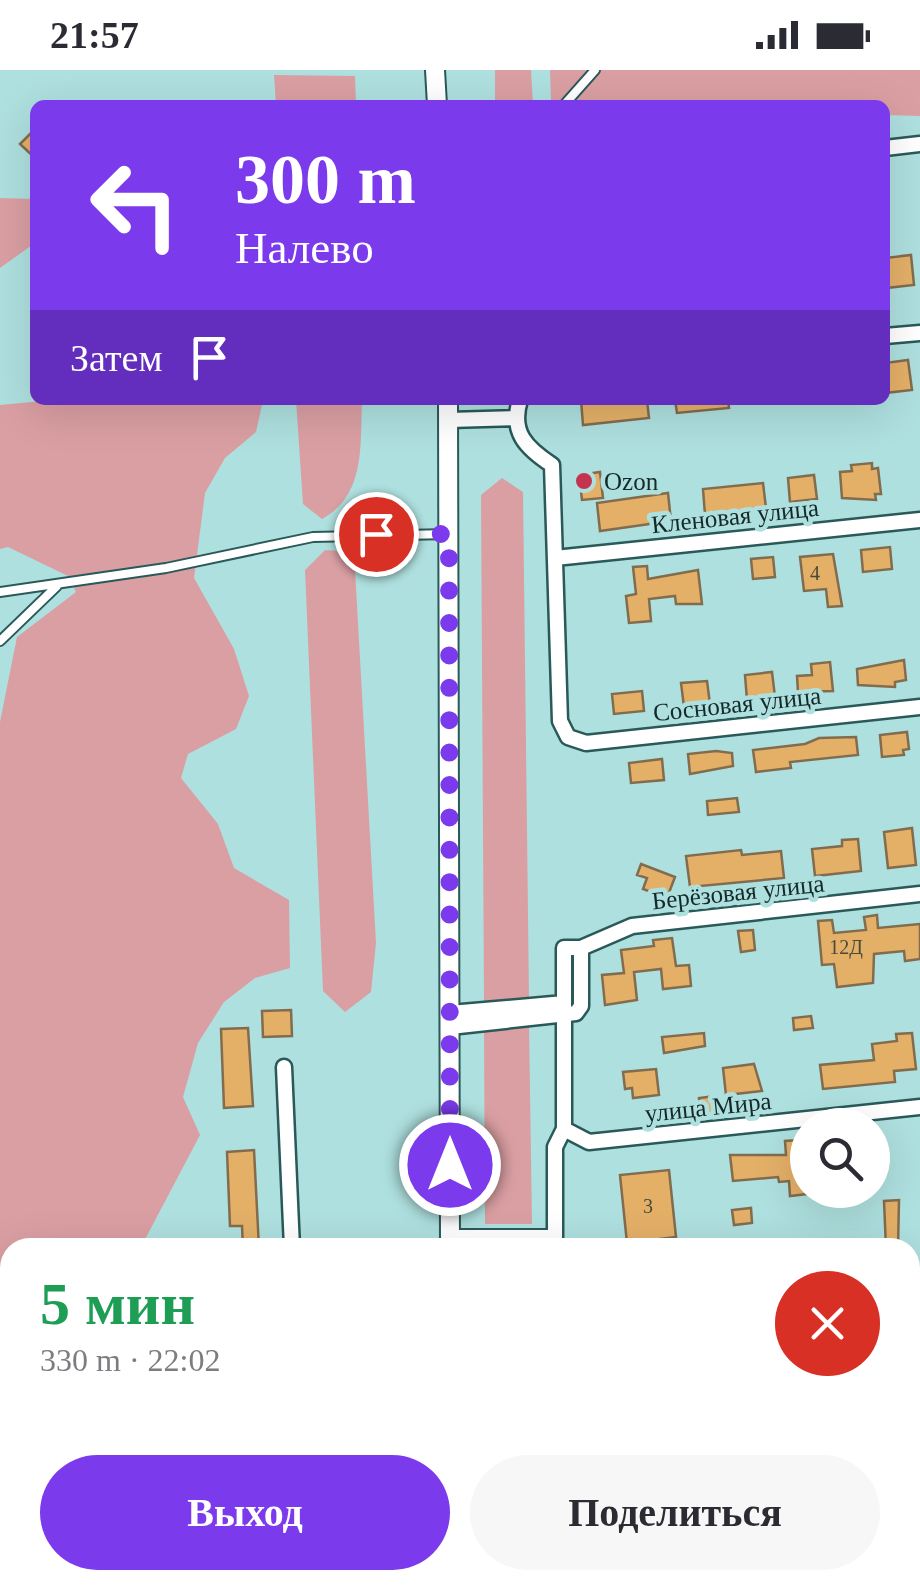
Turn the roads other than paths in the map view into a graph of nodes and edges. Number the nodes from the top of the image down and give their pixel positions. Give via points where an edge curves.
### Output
1 (435, 70) edge
2 (595, 70) edge
3 (437, 100) edge
4 (568, 100) edge
5 (920, 144) edge
6 (890, 147) edge
7 (920, 333) edge
8 (890, 336) edge
9 (448, 405) edge
10 (519, 405) edge
11 (515, 418) junction
12 (448, 420) junction
13 (920, 520) edge
14 (449, 534) junction
15 (555, 558) junction
16 (58, 586) junction
17 (0, 592) edge
18 (0, 641) edge
19 (920, 707) edge
20 (920, 894) edge
21 (581, 948) junction
22 (564, 1010) junction
23 (450, 1020) junction
24 (284, 1066) dead end
25 (920, 1107) edge
26 (564, 1129) junction
27 (292, 1238) edge
28 (450, 1238) edge
29 (555, 1238) edge

1 - 3 street
2 - 4 lane
5 - 6 street
7 - 8 street
9 - 12 street
10 - 11 street
11 - 12 street
11 - 15 street via 529,448 552,465
12 - 14 street
13 - 15 street, Кленовая улица
14 - 16 lane via 314,537
14 - 23 street
15 - 19 street, Сосновая улица via 563,730 586,743
16 - 17 lane
16 - 18 lane
20 - 21 street, Берёзовая улица via 632,926
21 - 22 street via 580,1006
21 - 22 street, Берёзовая улица via 564,948
22 - 23 street
22 - 26 street
23 - 28 street
24 - 27 street
25 - 26 street, улица Мира via 589,1142
26 - 29 street via 555,1147

